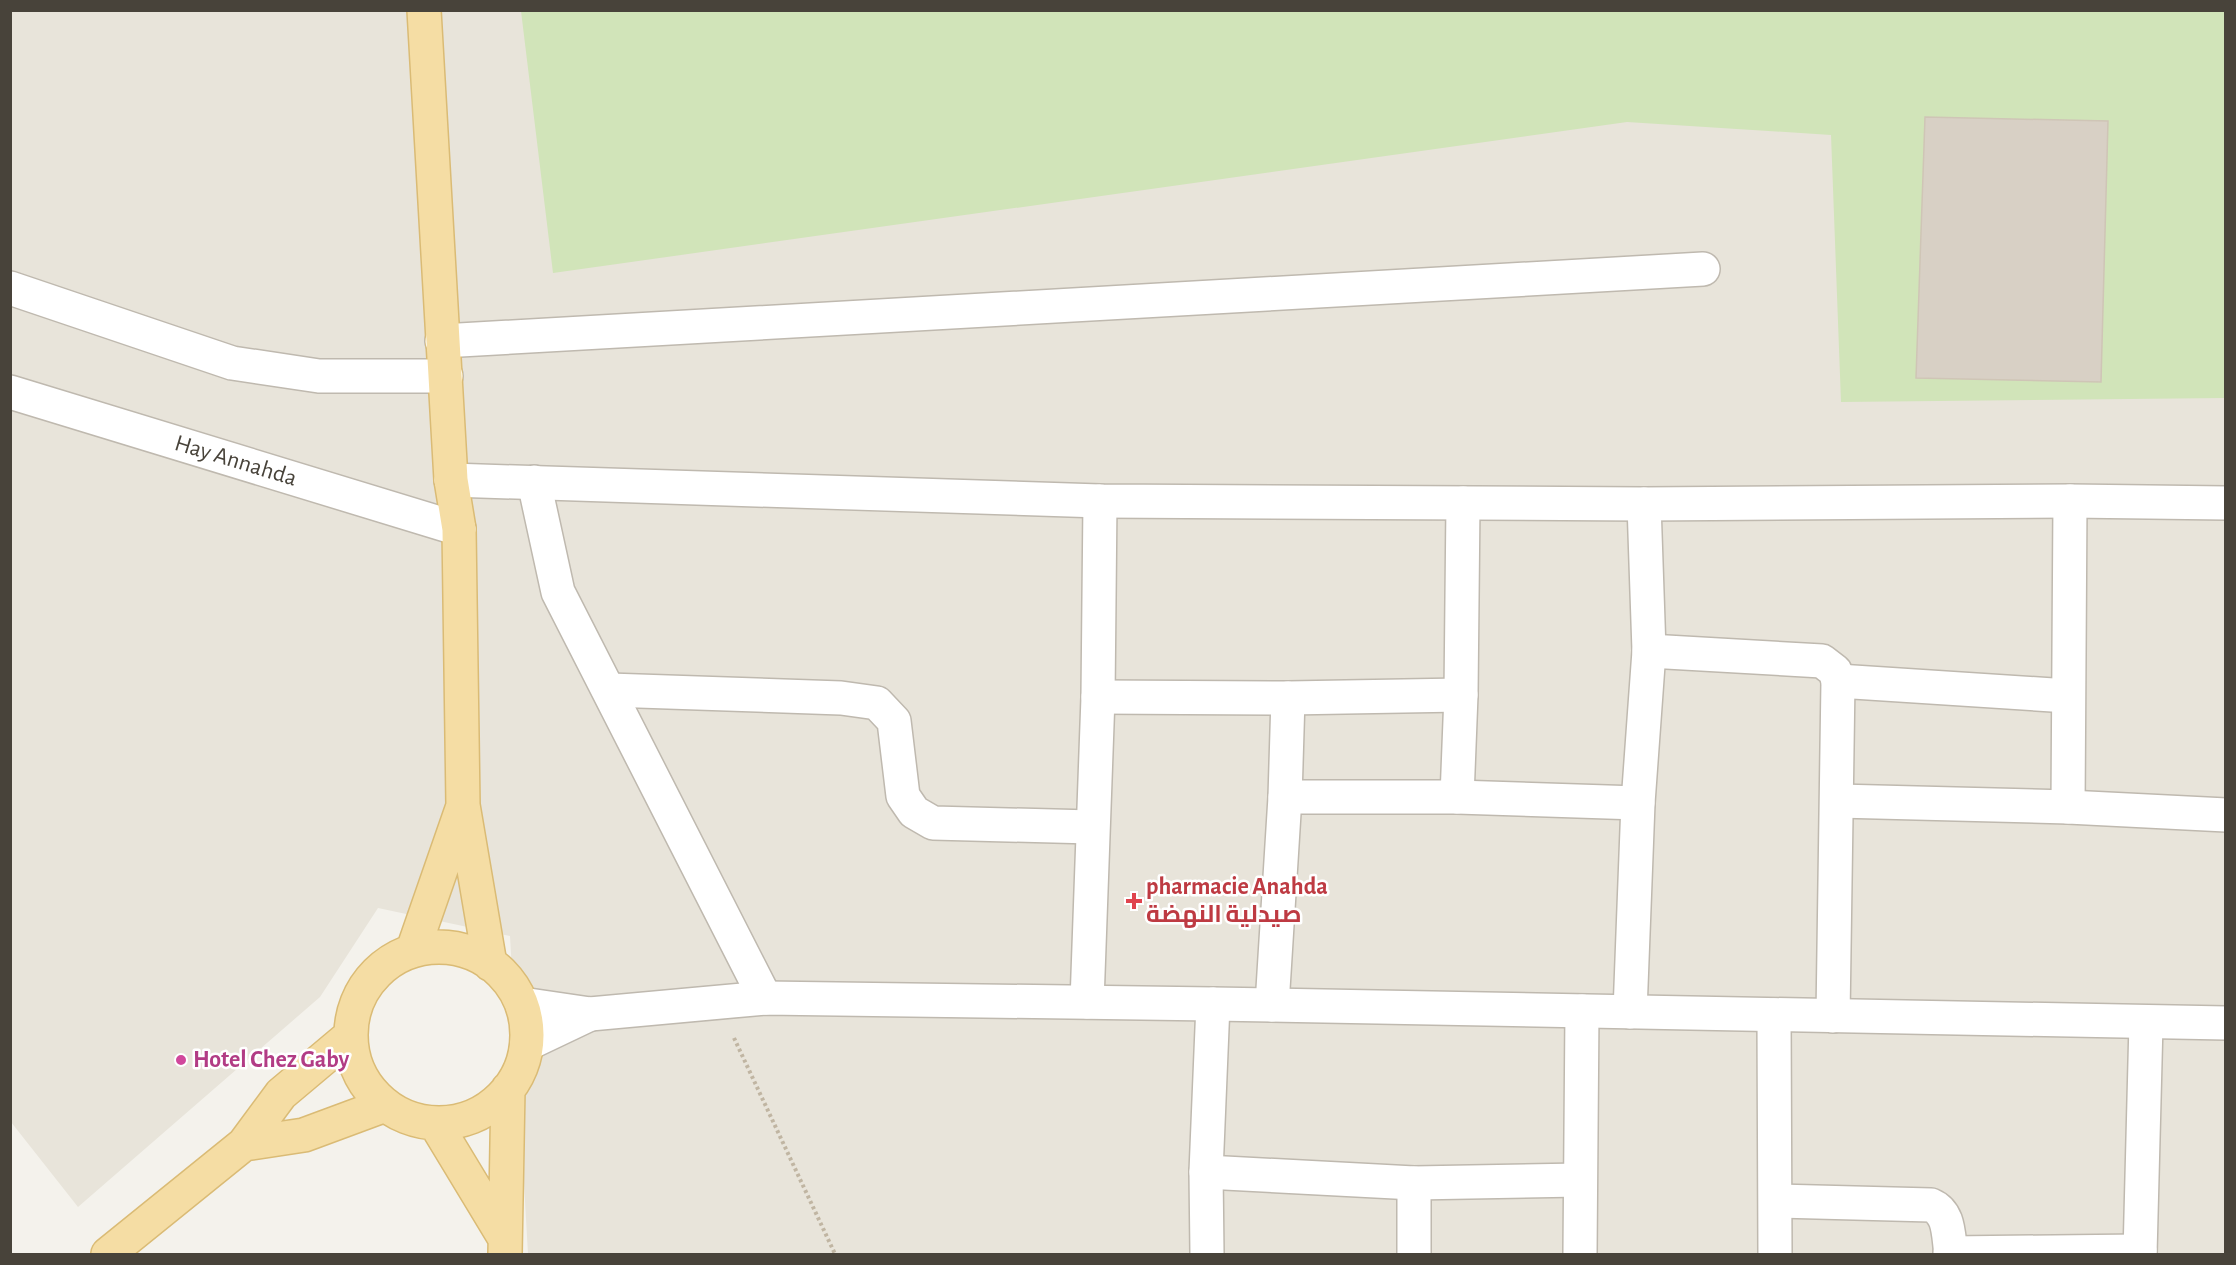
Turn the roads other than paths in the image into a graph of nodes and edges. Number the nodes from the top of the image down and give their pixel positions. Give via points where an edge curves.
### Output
1 (424, 10) edge
2 (1704, 269) dead end
3 (10, 288) edge
4 (442, 341) junction
5 (446, 376) junction
6 (10, 392) edge
7 (451, 480) junction
8 (534, 482) junction
9 (1100, 501) junction
10 (2070, 501) junction
11 (1463, 503) junction
12 (2226, 503) edge
13 (1644, 504) junction
14 (459, 529) junction
15 (1648, 651) junction
16 (1838, 681) junction
17 (609, 690) junction
18 (1461, 695) junction
19 (2068, 696) junction
20 (1098, 697) junction
21 (1288, 698) junction
22 (1457, 796) junction
23 (1286, 797) junction
24 (1838, 801) junction
25 (1638, 803) junction
26 (463, 805) junction
27 (2068, 807) junction
28 (2226, 815) edge
29 (1092, 826) junction
30 (413, 951) junction
31 (490, 964) junction
32 (765, 998) junction
33 (1087, 1002) junction
34 (522, 1004) junction
35 (1213, 1004) junction
36 (1272, 1005) junction
37 (1582, 1011) junction
38 (1630, 1012) junction
39 (590, 1014) junction
40 (1774, 1015) junction
41 (1833, 1016) junction
42 (2146, 1023) junction
43 (2226, 1023) edge
44 (350, 1036) junction
45 (527, 1044) junction
46 (508, 1089) junction
47 (385, 1105) junction
48 (435, 1123) junction
49 (244, 1144) junction
50 (1206, 1172) junction
51 (1580, 1180) junction
52 (1414, 1183) junction
53 (1776, 1201) junction
54 (505, 1246) edge
55 (2140, 1253) edge
56 (108, 1254) edge
57 (1207, 1254) edge
58 (1414, 1254) edge
59 (1580, 1254) edge
60 (1775, 1254) edge
61 (1951, 1254) edge

1 - 4 main road
2 - 4 street
3 - 5 street via 232,363 319,376
4 - 5 main road
5 - 7 main road
6 - 14 street, Hay Annahda
7 - 8 street
7 - 14 main road
8 - 9 street
8 - 17 street via 558,592
9 - 11 street
9 - 20 street
10 - 12 street
10 - 13 street
10 - 19 street
11 - 13 street
11 - 18 street
13 - 15 street
14 - 26 main road
15 - 16 street via 1822,661 1835,671
15 - 25 street
16 - 19 street
16 - 24 street
17 - 29 street via 841,698 877,703 894,721 903,796 914,812 933,823
17 - 32 street
18 - 21 street
18 - 22 street
19 - 27 street
20 - 21 street
20 - 29 street
21 - 23 street
22 - 23 street
22 - 25 street
23 - 36 street
24 - 27 street
24 - 41 street
25 - 38 street
26 - 30 main road
26 - 31 main road
27 - 28 street
29 - 33 street
30 - 31 main road via 440,947 467,951
30 - 44 main road via 388,963 368,983 355,1008
31 - 34 main road via 510,982
32 - 33 street
32 - 39 street
33 - 35 street
34 - 39 street
34 - 45 main road
35 - 36 street
35 - 50 street
36 - 37 street
37 - 38 street
37 - 51 street
38 - 40 street
39 - 45 street
40 - 41 street
40 - 53 street
41 - 42 street
42 - 43 street
42 - 55 street
44 - 47 main road via 355,1062 367,1086
44 - 49 main road via 281,1094
45 - 46 main road
46 - 48 main road via 487,1108 462,1120
46 - 54 main road
47 - 48 main road via 408,1118
47 - 49 main road via 304,1135
48 - 54 main road
49 - 56 main road
50 - 52 street
50 - 57 street
51 - 52 street
51 - 59 street
52 - 58 street
53 - 60 street
53 - 61 street via 1931,1205 1945,1215
55 - 61 street

